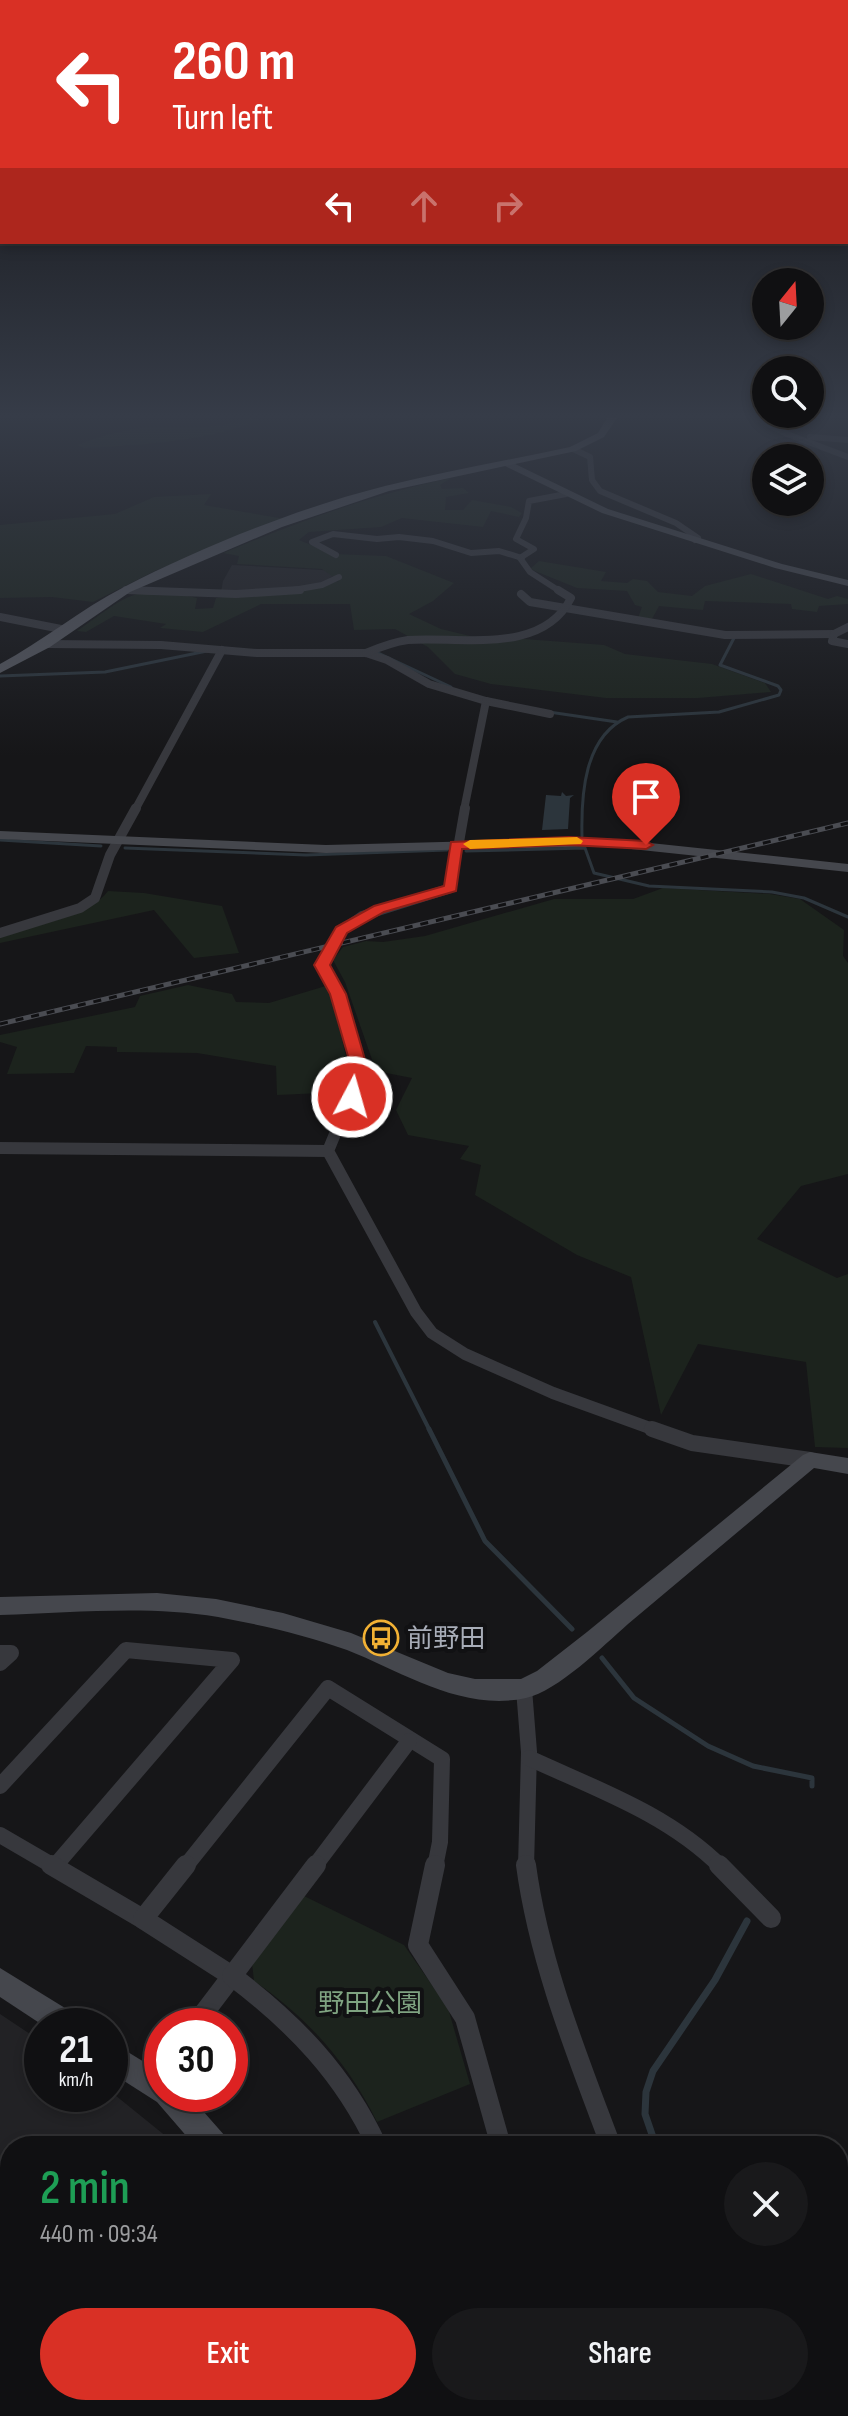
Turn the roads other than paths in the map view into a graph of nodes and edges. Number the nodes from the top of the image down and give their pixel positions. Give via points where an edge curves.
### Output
1 (264, 531) edge
2 (520, 531) edge
3 (666, 531) edge
4 (688, 531) edge
5 (695, 540) junction
6 (471, 553) junction
7 (336, 555) dead end
8 (481, 558) dead end
9 (522, 558) junction
10 (339, 577) dead end
11 (848, 583) edge
12 (126, 590) junction
13 (521, 594) dead end
14 (567, 608) junction
15 (0, 617) edge
16 (848, 627) edge
17 (66, 630) junction
18 (834, 634) junction
19 (46, 644) junction
20 (848, 644) edge
21 (222, 650) junction
22 (369, 651) junction
23 (0, 669) edge
24 (486, 701) junction
25 (550, 714) dead end
26 (0, 835) edge
27 (118, 841) junction
28 (456, 845) junction
29 (848, 868) edge
30 (0, 933) edge
31 (0, 1148) edge
32 (328, 1151) junction
33 (810, 1460) junction
34 (848, 1466) edge
35 (0, 1606) edge
36 (0, 1653) edge
37 (0, 1663) edge
38 (524, 1689) junction
39 (409, 1741) junction
40 (529, 1758) junction
41 (0, 1786) edge
42 (0, 1835) edge
43 (54, 1867) junction
44 (771, 1918) dead end
45 (143, 1919) junction
46 (232, 1976) junction
47 (0, 1981) edge
48 (41, 2008) edge
49 (208, 2008) edge
50 (185, 2112) edge
51 (206, 2136) edge
52 (373, 2136) edge
53 (498, 2136) edge
54 (607, 2136) edge

1 - 12 main road
2 - 9 street via 516,540 534,550
3 - 5 street
4 - 5 street via 697,536
5 - 11 street
6 - 7 street via 399,537 328,534 312,542
6 - 8 street
6 - 9 street via 499,551
9 - 14 street via 530,572 571,598
10 - 12 street via 327,585 297,590 206,597
12 - 17 main road
13 - 14 street via 530,602
14 - 18 street via 725,635
14 - 22 street via 535,631 506,640 409,642
15 - 17 street
16 - 18 street
17 - 19 main road
18 - 20 street via 832,641
19 - 21 street
19 - 23 main road
21 - 22 street
21 - 27 street
22 - 24 street via 429,684
24 - 25 street
24 - 28 street
26 - 27 street
27 - 28 street via 326,849
27 - 30 street via 99,893 89,903
28 - 29 street via 625,843
28 - 32 street via 451,888 362,916 342,930 322,965 338,994 360,1070
31 - 32 street
32 - 33 street via 432,1333 517,1378 692,1443
33 - 34 street
33 - 38 street via 595,1639
35 - 38 street via 157,1602 216,1608 351,1642 444,1682 475,1689
36 - 37 street via 11,1653
38 - 40 street
39 - 45 street via 328,1688
39 - 46 street
39 - 53 street via 442,1759 440,1842 418,1945 465,2018
40 - 44 street via 660,1819 701,1847
40 - 54 street via 526,1867 567,2028
41 - 43 street via 126,1650 232,1660
42 - 43 street
43 - 45 street
45 - 46 street
46 - 49 street
46 - 52 street via 312,2042 342,2079
47 - 48 street
50 - 51 street

